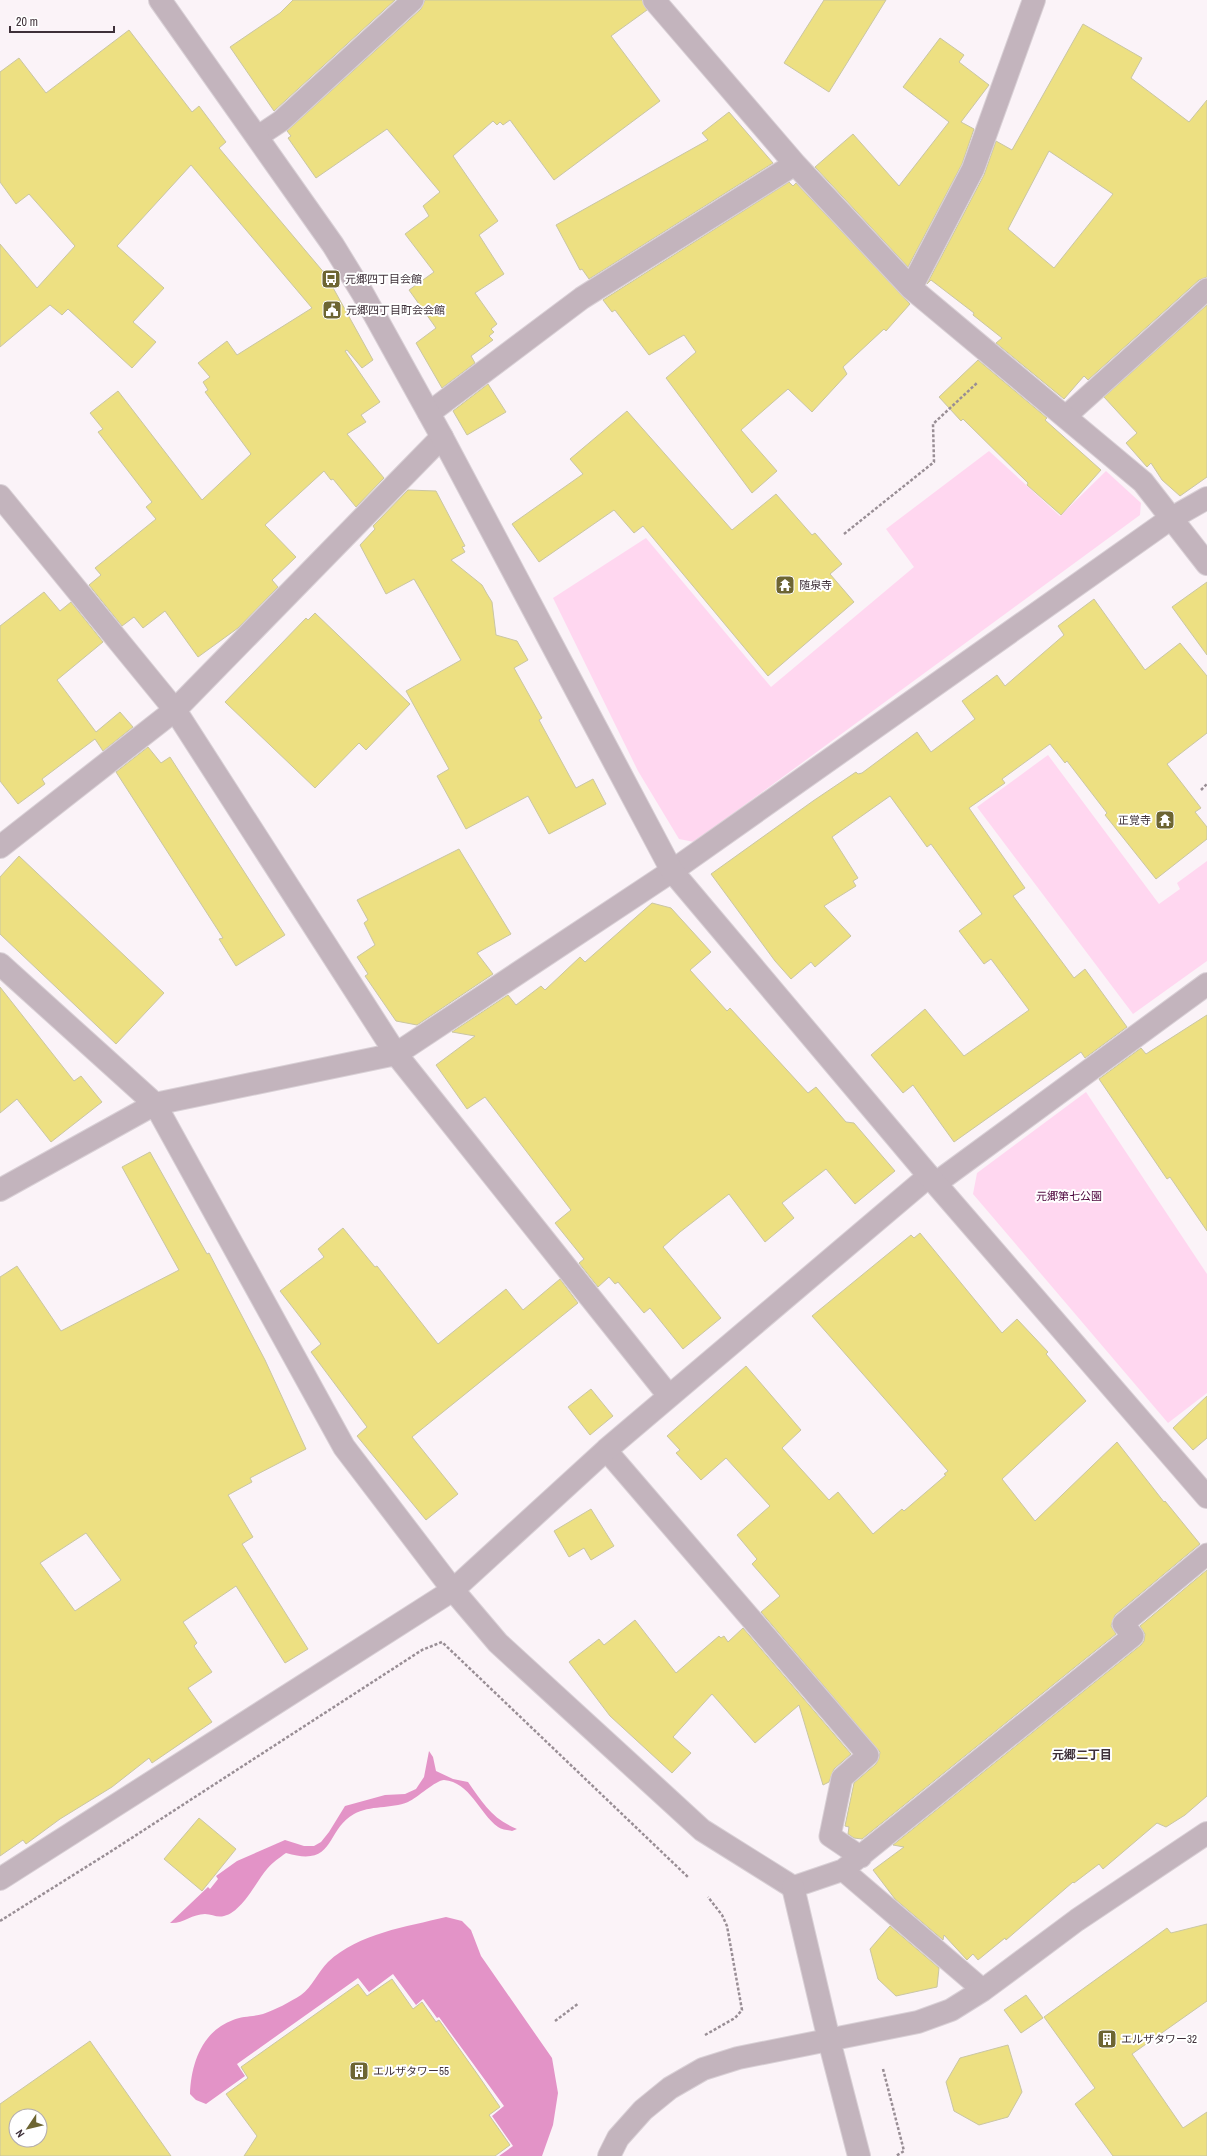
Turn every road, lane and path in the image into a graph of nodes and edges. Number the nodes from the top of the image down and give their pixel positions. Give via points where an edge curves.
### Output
1 (160, 0) edge
2 (413, 0) edge
3 (654, 0) edge
4 (1034, 0) edge
5 (257, 137) junction
6 (796, 164) junction
7 (912, 288) junction
8 (1207, 289) edge
9 (984, 378) dead end
10 (429, 413) junction
11 (1066, 416) junction
12 (442, 437) junction
13 (0, 496) edge
14 (1207, 498) edge
15 (1170, 519) junction
16 (844, 534) dead end
17 (1207, 564) edge
18 (175, 710) junction
19 (1207, 784) edge
20 (1202, 790) dead end
21 (0, 847) edge
22 (672, 871) junction
23 (0, 964) edge
24 (1207, 984) edge
25 (396, 1054) junction
26 (155, 1104) junction
27 (932, 1179) junction
28 (0, 1190) edge
29 (669, 1396) junction
30 (606, 1450) junction
31 (1207, 1497) edge
32 (1207, 1554) edge
33 (453, 1590) junction
34 (1207, 1833) edge
35 (861, 1857) junction
36 (843, 1870) junction
37 (689, 1878) dead end
38 (0, 1879) edge
39 (793, 1887) junction
40 (708, 1897) dead end
41 (0, 1921) edge
42 (983, 1990) junction
43 (579, 2003) dead end
44 (555, 2021) dead end
45 (701, 2038) dead end
46 (829, 2040) junction
47 (883, 2069) dead end
48 (609, 2156) edge
49 (859, 2156) edge
50 (896, 2156) edge

1 - 5 street
2 - 5 lane via 281,121
3 - 6 street
4 - 7 street via 973,169
5 - 10 street via 333,245
6 - 7 street
6 - 10 street via 582,298
7 - 11 street
8 - 11 lane
9 - 16 path via 932,424 934,462
10 - 12 street
11 - 15 street via 1143,482
12 - 18 street
12 - 22 street
13 - 18 street
14 - 15 street
15 - 17 street
15 - 22 street
18 - 21 street
18 - 25 street
19 - 20 path
22 - 25 street
22 - 27 street
23 - 26 street
24 - 27 street
25 - 26 street
25 - 29 street
26 - 28 street
26 - 33 street via 344,1447
27 - 29 street
27 - 31 street
29 - 30 street
30 - 33 street
30 - 35 lane via 868,1755 842,1778 830,1836
32 - 35 lane via 1123,1624 1133,1636
33 - 38 street
33 - 39 street via 498,1643 702,1830
34 - 42 street via 1077,1920
35 - 36 lane
36 - 39 lane
36 - 42 lane
37 - 41 path via 442,1642 422,1650
39 - 46 street
40 - 45 path via 727,1926 742,2010 735,2018
42 - 46 street via 951,2010 918,2022
43 - 44 path
46 - 48 street via 738,2058 703,2069 670,2088 643,2110 618,2138
46 - 49 street
47 - 50 path via 904,2151

